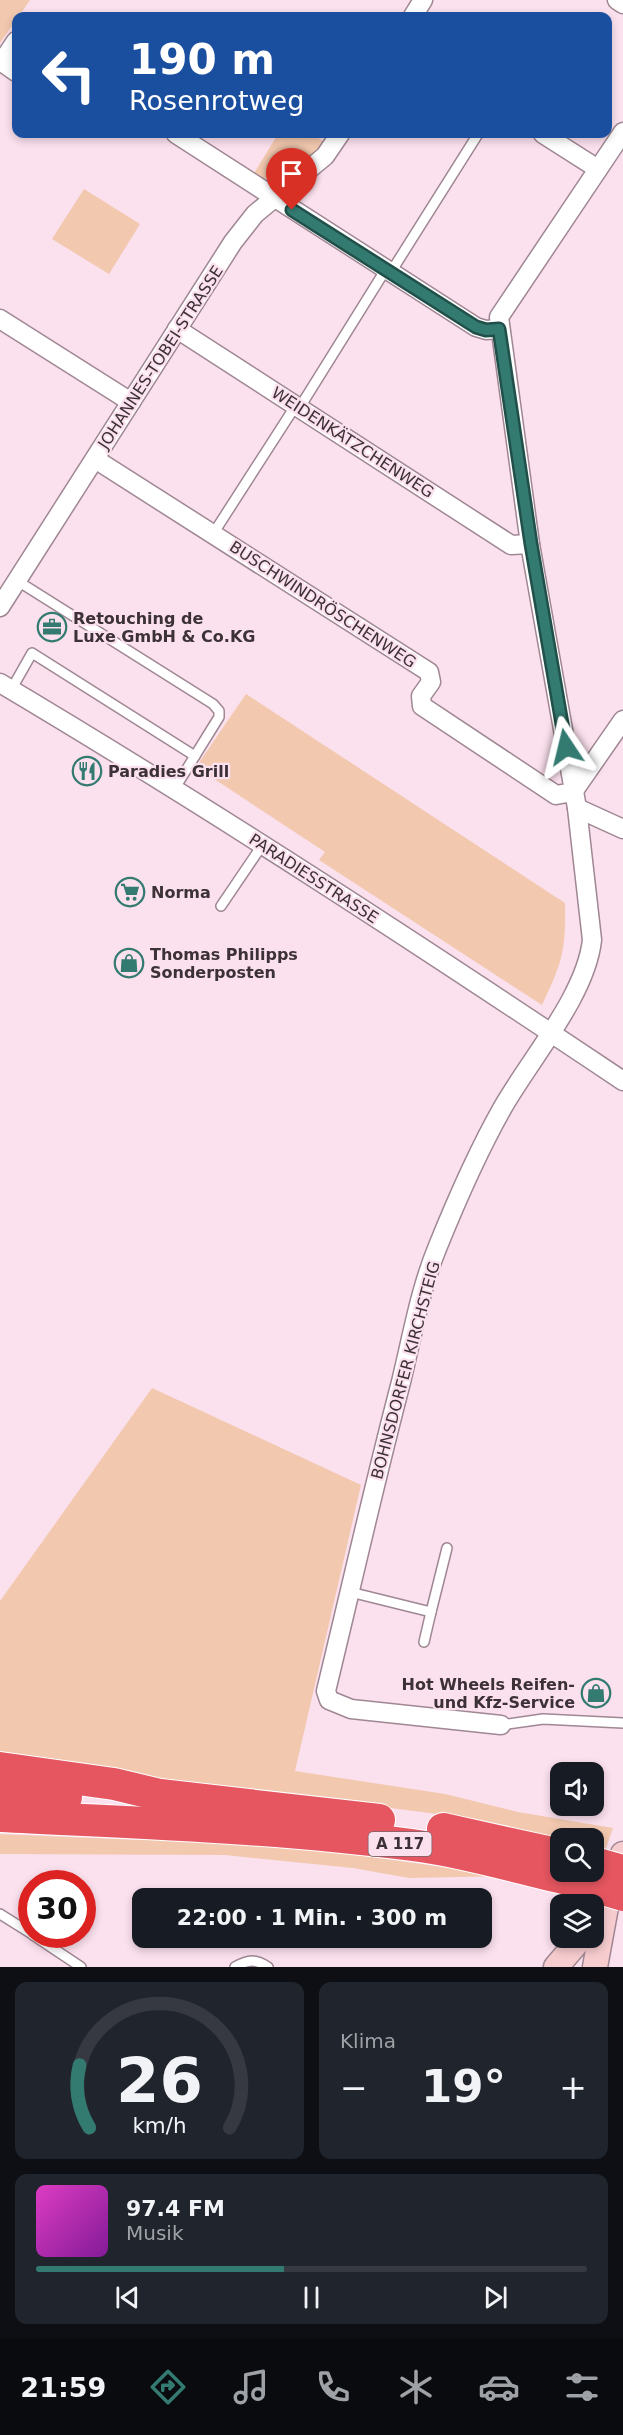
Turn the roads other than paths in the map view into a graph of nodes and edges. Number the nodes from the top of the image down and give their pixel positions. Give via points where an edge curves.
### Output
1 (617, 0) edge
2 (623, 4) edge
3 (12, 47) edge
4 (12, 69) edge
5 (623, 132) edge
6 (182, 138) edge
7 (337, 138) edge
8 (475, 138) edge
9 (549, 138) edge
10 (598, 169) junction
11 (275, 198) junction
12 (389, 270) junction
13 (0, 319) edge
14 (499, 323) junction
15 (177, 329) junction
16 (131, 402) junction
17 (298, 406) junction
18 (95, 459) junction
19 (213, 534) junction
20 (531, 544) junction
21 (16, 580) junction
22 (1, 604) edge
23 (5, 686) edge
24 (623, 720) edge
25 (195, 756) junction
26 (175, 788) junction
27 (575, 800) junction
28 (623, 829) edge
29 (263, 844) junction
30 (222, 906) dead end
31 (550, 1032) junction
32 (623, 1081) edge
33 (447, 1548) dead end
34 (350, 1592) junction
35 (431, 1612) junction
36 (424, 1642) dead end
37 (623, 1723) edge
38 (501, 1725) joint
39 (0, 1768) edge
40 (0, 1794) edge
41 (160, 1795) junction
42 (0, 1816) edge
43 (623, 1854) edge
44 (550, 1856) edge
45 (550, 1863) edge
46 (604, 1869) edge
47 (623, 1871) edge
48 (588, 1882) edge
49 (608, 1908) edge
50 (0, 1914) edge
51 (18, 1925) edge
52 (53, 1948) edge
53 (572, 1948) edge
54 (81, 1967) edge
55 (235, 1967) edge
56 (268, 1967) edge
57 (556, 1967) edge
58 (595, 1967) edge

1 - 2 street
3 - 4 street via 2,62
5 - 10 street
6 - 11 street
7 - 11 street, JOHANNES-TOBEI-STRASSE via 325,156
8 - 12 lane
9 - 10 street
10 - 14 street
11 - 12 street
11 - 15 street, JOHANNES-TOBEI-STRASSE via 255,214 233,242
12 - 14 street via 476,327 486,330
12 - 17 lane
13 - 16 street
14 - 20 street, BOHNSDORFER KIRCHSTEIG
15 - 16 street, JOHANNES-TOBEI-STRASSE
15 - 17 street, WEIDENKÄTZCHENWEG
16 - 18 street, JOHANNES-TOBEI-STRASSE
17 - 19 lane
17 - 20 street, WEIDENKÄTZCHENWEG via 511,545
18 - 19 street, BUSCHWINDRÖSCHENWEG
18 - 21 street, JOHANNES-TOBEI-STRASSE
19 - 27 street, BUSCHWINDRÖSCHENWEG via 429,672 422,706 556,795
20 - 27 street, BOHNSDORFER KIRCHSTEIG
21 - 22 street, JOHANNES-TOBEI-STRASSE
21 - 25 lane via 213,704 219,717
23 - 25 lane via 32,654
23 - 26 street, PARADIESSTRASSE
24 - 27 street
25 - 26 lane
26 - 29 street, PARADIESSTRASSE
27 - 28 street
27 - 31 street, BOHNSDORFER KIRCHSTEIG via 592,940 590,956
29 - 30 lane
29 - 31 street, PARADIESSTRASSE
31 - 32 street, PARADIESSTRASSE
31 - 34 street, BOHNSDORFER KIRCHSTEIG via 482,1145 437,1249 423,1291
33 - 35 lane
34 - 35 lane
34 - 38 street, BOHNSDORFER KIRCHSTEIG via 326,1691 329,1700 351,1709
35 - 36 lane
37 - 38 lane via 543,1719
39 - 41 highway via 114,1784
40 - 41 highway via 113,1799
41 - 44 highway, A 117 via 430,1827 513,1842
42 - 45 highway, A 117 via 331,1836
43 - 49 street
46 - 47 highway, A 117, bridge
48 - 49 highway, A 117, bridge
49 - 58 street
50 - 51 lane
52 - 54 lane
53 - 57 street
55 - 56 lane via 246,1960 256,1960

